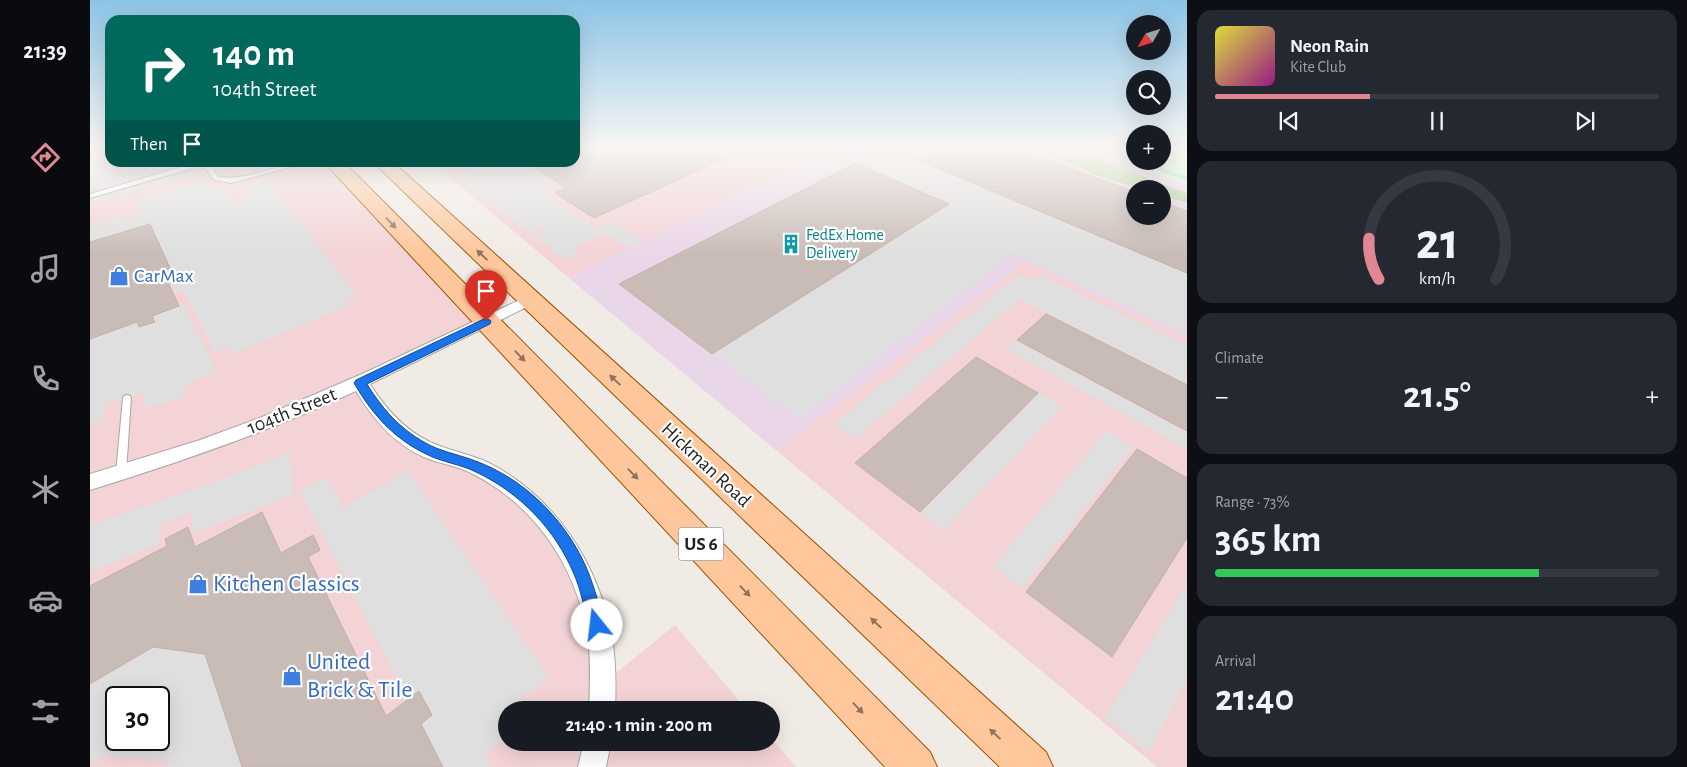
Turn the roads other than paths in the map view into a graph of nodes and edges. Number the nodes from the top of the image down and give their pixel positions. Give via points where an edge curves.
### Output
1 (136, 183) edge
2 (353, 183) edge
3 (404, 183) edge
4 (90, 196) edge
5 (530, 300) junction
6 (486, 321) junction
7 (360, 383) junction
8 (127, 398) dead end
9 (121, 472) junction
10 (90, 482) edge
11 (603, 701) edge
12 (596, 751) edge
13 (592, 767) edge
14 (915, 767) edge
15 (1031, 767) edge

1 - 4 lane
2 -> 6 main road, US 6
5 -> 3 main road, Hickman Road
5 - 6 street, 104th Street
15 -> 5 main road, Hickman Road
6 - 7 street, 104th Street
6 -> 14 main road, US 6
7 - 9 street, 104th Street via 268,422
7 - 11 street via 374,406 396,430 431,451 502,480 544,514 571,552 595,614 605,682
8 - 9 lane
9 - 10 street, 104th Street
12 - 13 street

